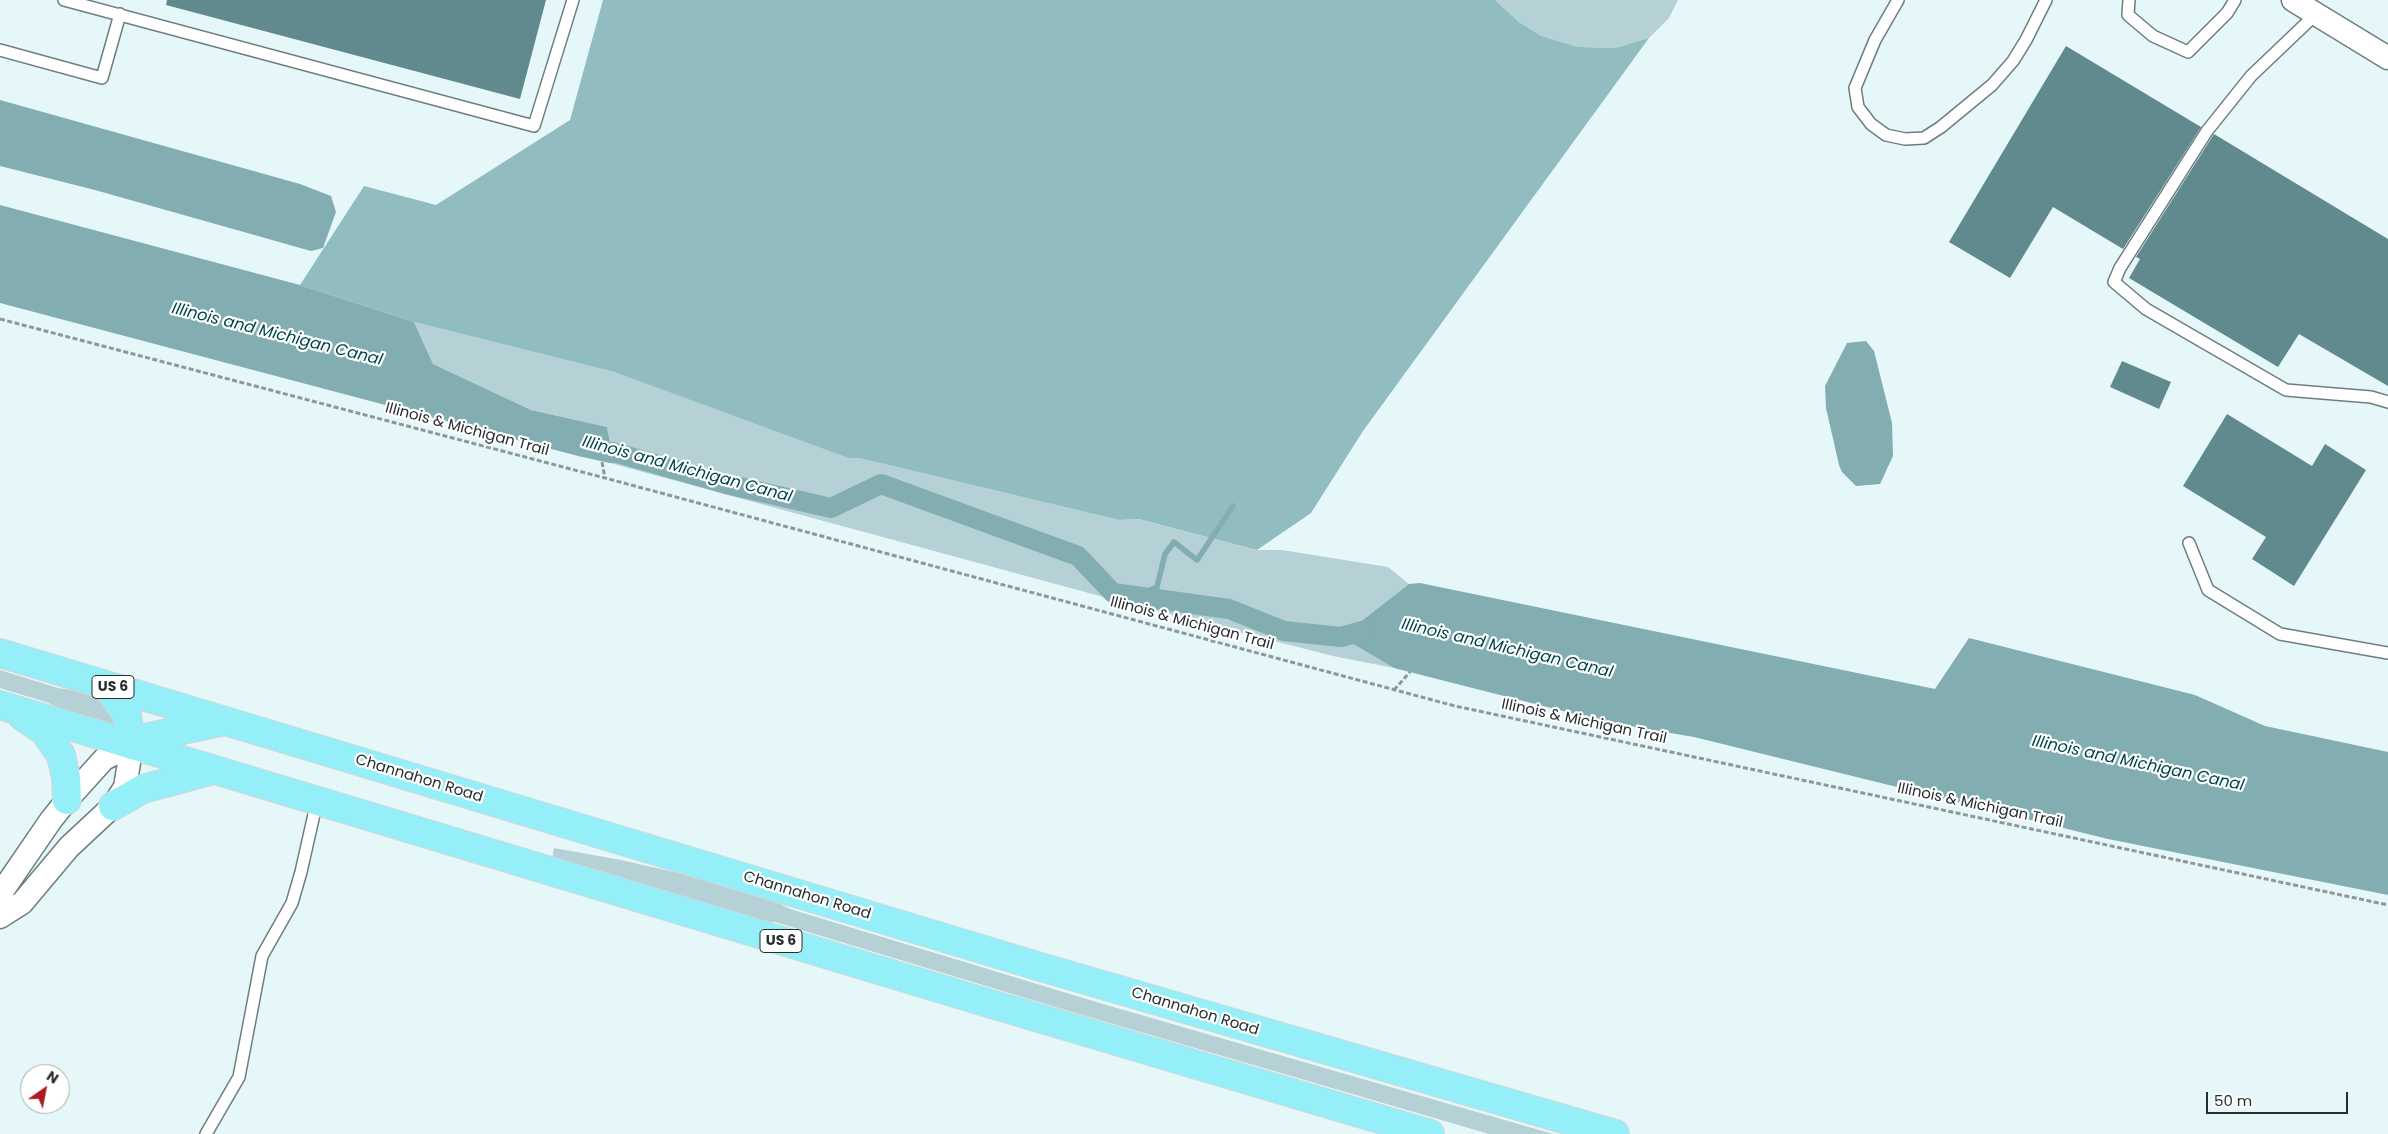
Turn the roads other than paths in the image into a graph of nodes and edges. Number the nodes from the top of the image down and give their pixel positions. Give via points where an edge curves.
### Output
1 (64, 0) edge
2 (573, 0) edge
3 (1898, 0) edge
4 (2046, 0) edge
5 (2129, 0) edge
6 (2235, 0) edge
7 (2293, 0) edge
8 (120, 14) junction
9 (2316, 14) junction
10 (0, 50) edge
11 (2388, 58) edge
12 (2388, 402) edge
13 (2189, 543) dead end
14 (0, 653) edge
15 (2388, 653) edge
16 (107, 686) junction
17 (5, 707) edge
18 (226, 721) junction
19 (132, 745) junction
20 (213, 770) junction
21 (67, 800) junction
22 (317, 801) junction
23 (113, 806) junction
24 (0, 906) edge
25 (0, 917) edge
26 (206, 1134) edge
27 (1430, 1134) edge
28 (1615, 1134) edge

1 - 8 lane
2 - 8 lane via 534,126
3 - 4 lane via 1875,40 1855,88 1858,107 1870,124 1886,135 1905,139 1924,138 1992,85 2013,61
5 - 6 lane via 2128,15 2153,36 2188,52 2227,13
7 - 9 street
8 - 10 lane via 102,78
9 - 11 street
9 - 12 lane via 2251,76 2207,131 2114,282 2146,309 2286,390 2371,397
13 - 15 lane via 2208,590 2280,634
14 - 16 main road, Channahon Road / US 6
16 - 18 main road, Channahon Road / US 6
16 - 19 main road via 126,715
17 - 19 main road, US 6
17 - 21 main road via 44,731 61,755
18 - 19 main road via 149,737
18 - 28 main road, Channahon Road / US 6 via 1092,982
19 - 20 main road, US 6
19 - 21 street via 104,759
19 - 23 street via 125,787
20 - 22 main road, US 6
20 - 23 main road via 143,789
21 - 24 street via 3,890
22 - 26 lane via 292,903 262,956 239,1077
22 - 27 main road, US 6
23 - 25 street via 69,847 22,903

